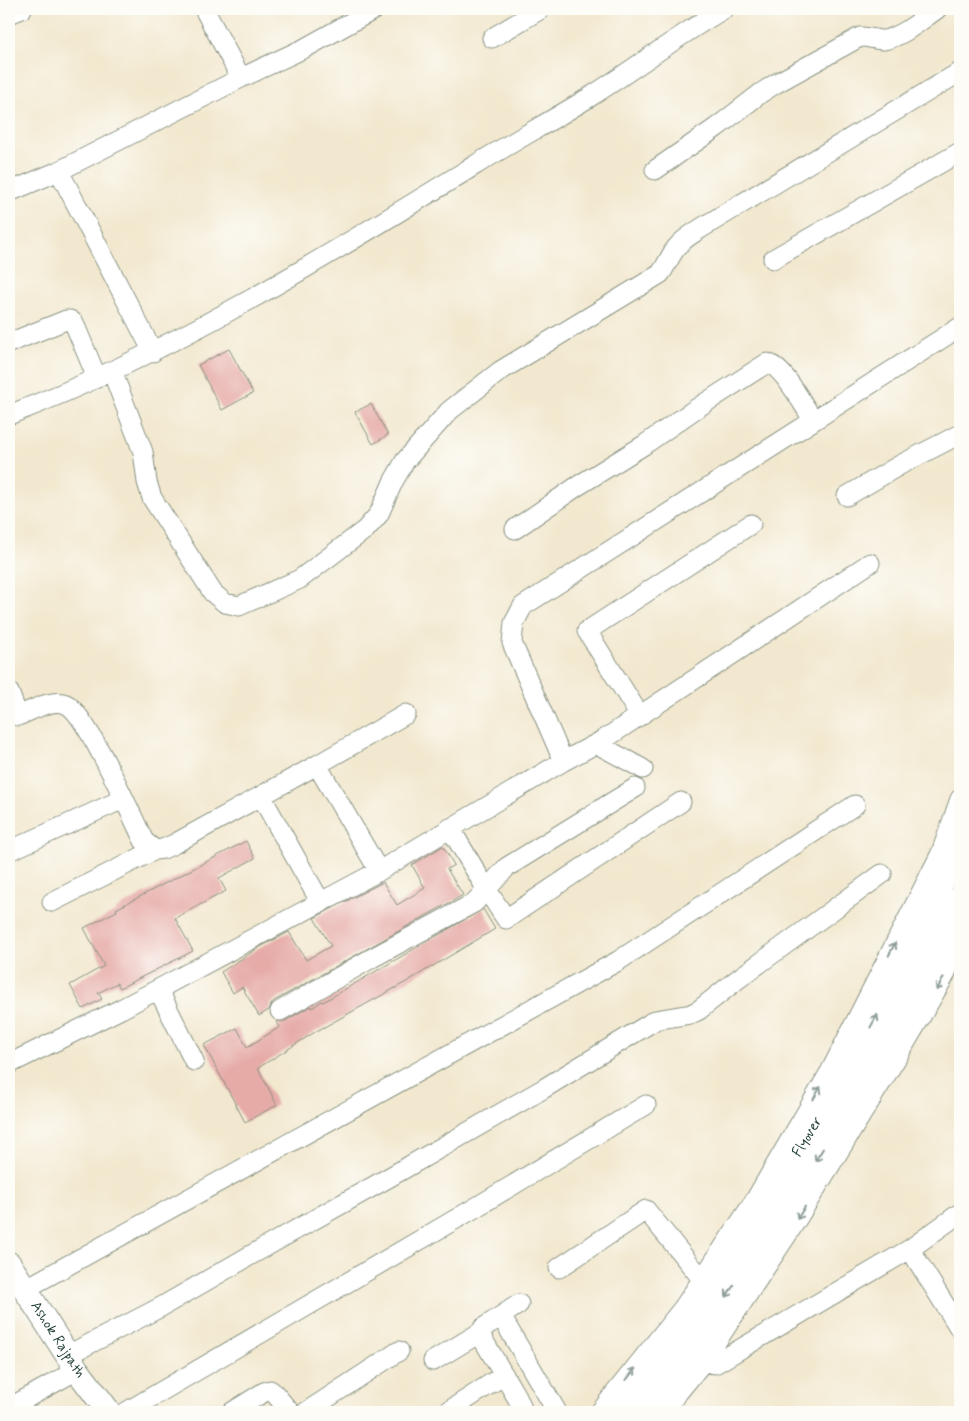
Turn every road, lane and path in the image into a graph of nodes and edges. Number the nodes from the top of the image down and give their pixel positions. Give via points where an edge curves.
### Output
1 (22, 9) edge
2 (204, 9) edge
3 (375, 9) edge
4 (541, 9) edge
5 (724, 9) edge
6 (937, 9) edge
7 (9, 14) edge
8 (492, 38) dead end
9 (960, 72) edge
10 (241, 78) junction
11 (960, 152) edge
12 (655, 170) dead end
13 (59, 171) junction
14 (9, 192) edge
15 (773, 259) dead end
16 (960, 327) edge
17 (9, 343) edge
18 (153, 352) junction
19 (104, 375) junction
20 (9, 415) edge
21 (813, 420) junction
22 (960, 434) edge
23 (847, 496) dead end
24 (751, 524) dead end
25 (515, 529) dead end
26 (870, 563) dead end
27 (9, 692) edge
28 (406, 714) dead end
29 (640, 716) junction
30 (597, 744) junction
31 (562, 762) junction
32 (317, 765) junction
33 (643, 769) dead end
34 (635, 788) dead end
35 (261, 796) junction
36 (123, 799) junction
37 (960, 799) edge
38 (680, 802) dead end
39 (854, 805) dead end
40 (450, 828) junction
41 (960, 838) edge
42 (155, 850) junction
43 (9, 851) edge
44 (379, 871) junction
45 (882, 874) dead end
46 (486, 890) junction
47 (960, 898) edge
48 (52, 902) dead end
49 (321, 903) junction
50 (960, 940) edge
51 (158, 989) junction
52 (280, 1011) dead end
53 (194, 1061) dead end
54 (9, 1064) edge
55 (646, 1105) dead end
56 (960, 1213) edge
57 (910, 1249) junction
58 (9, 1264) edge
59 (559, 1268) dead end
60 (702, 1279) junction
61 (17, 1290) edge
62 (519, 1304) dead end
63 (501, 1316) junction
64 (960, 1329) edge
65 (481, 1332) junction
66 (399, 1351) dead end
67 (433, 1361) dead end
68 (703, 1362) junction
69 (70, 1367) junction
70 (504, 1375) junction
71 (9, 1408) edge
72 (92, 1412) edge
73 (109, 1412) edge
74 (126, 1412) edge
75 (232, 1412) edge
76 (290, 1412) edge
77 (306, 1412) edge
78 (447, 1412) edge
79 (523, 1412) edge
80 (557, 1412) edge
81 (600, 1412) edge
82 (616, 1412) edge
83 (640, 1412) edge
84 (662, 1412) edge

1 - 7 street
2 - 10 street
3 - 10 street via 305,48
4 - 8 street
5 - 18 street via 593,95 378,225 228,313
6 - 12 street via 906,30 882,41 860,37 775,84
9 - 19 street via 683,240 660,274 500,370 450,411 424,438 405,461 379,514 366,529 300,579 239,606 225,603 213,593 162,516 147,482 143,452
10 - 13 street
11 - 15 street
13 - 14 street
13 - 18 street
16 - 21 street
17 - 19 street via 70,320
18 - 19 street
19 - 20 street
21 - 25 street via 781,372 767,363
21 - 31 street via 524,606 514,622 512,643
22 - 23 street
24 - 29 street via 587,631
26 - 29 street
27 - 36 street via 18,716 58,702 67,704 91,734
28 - 32 street
29 - 30 street
30 - 31 street
30 - 33 street
31 - 40 street
32 - 35 street
32 - 44 street
34 - 46 street via 507,867
35 - 42 street via 174,844
35 - 49 street
36 - 42 street via 144,841
36 - 43 street
60 -> 37 street via 755,1200 831,1070 941,853
38 - 46 street via 506,919
39 - 61 street via 618,961
40 - 44 street
40 - 46 street
82 -> 41 main road, Flyover via 646,1378 711,1287 826,1106 885,1002
42 - 48 street
44 - 49 street
45 - 69 street via 699,1010 655,1020 543,1089 162,1307
46 - 52 street via 474,903
47 -> 83 main road, Flyover via 944,935 899,1018 785,1209 722,1303
49 - 51 street
50 -> 68 street via 944,977 899,1054 791,1229
51 - 53 street
51 - 54 street
55 - 74 street via 474,1210
56 - 57 street
57 - 64 street
57 - 68 street via 715,1364
58 - 61 main road, Ashok Rajpath
59 - 60 street via 646,1210
81 -> 60 street via 683,1308
61 - 69 main road, Ashok Rajpath
62 - 63 street
63 - 65 street
63 - 80 street
65 - 67 street
65 - 70 street
66 - 77 street
68 - 84 street
69 - 71 street
69 - 72 main road, Ashok Rajpath
69 - 73 main road, Ashok Rajpath
70 - 78 street
70 - 79 street
75 - 76 street via 270,1390

